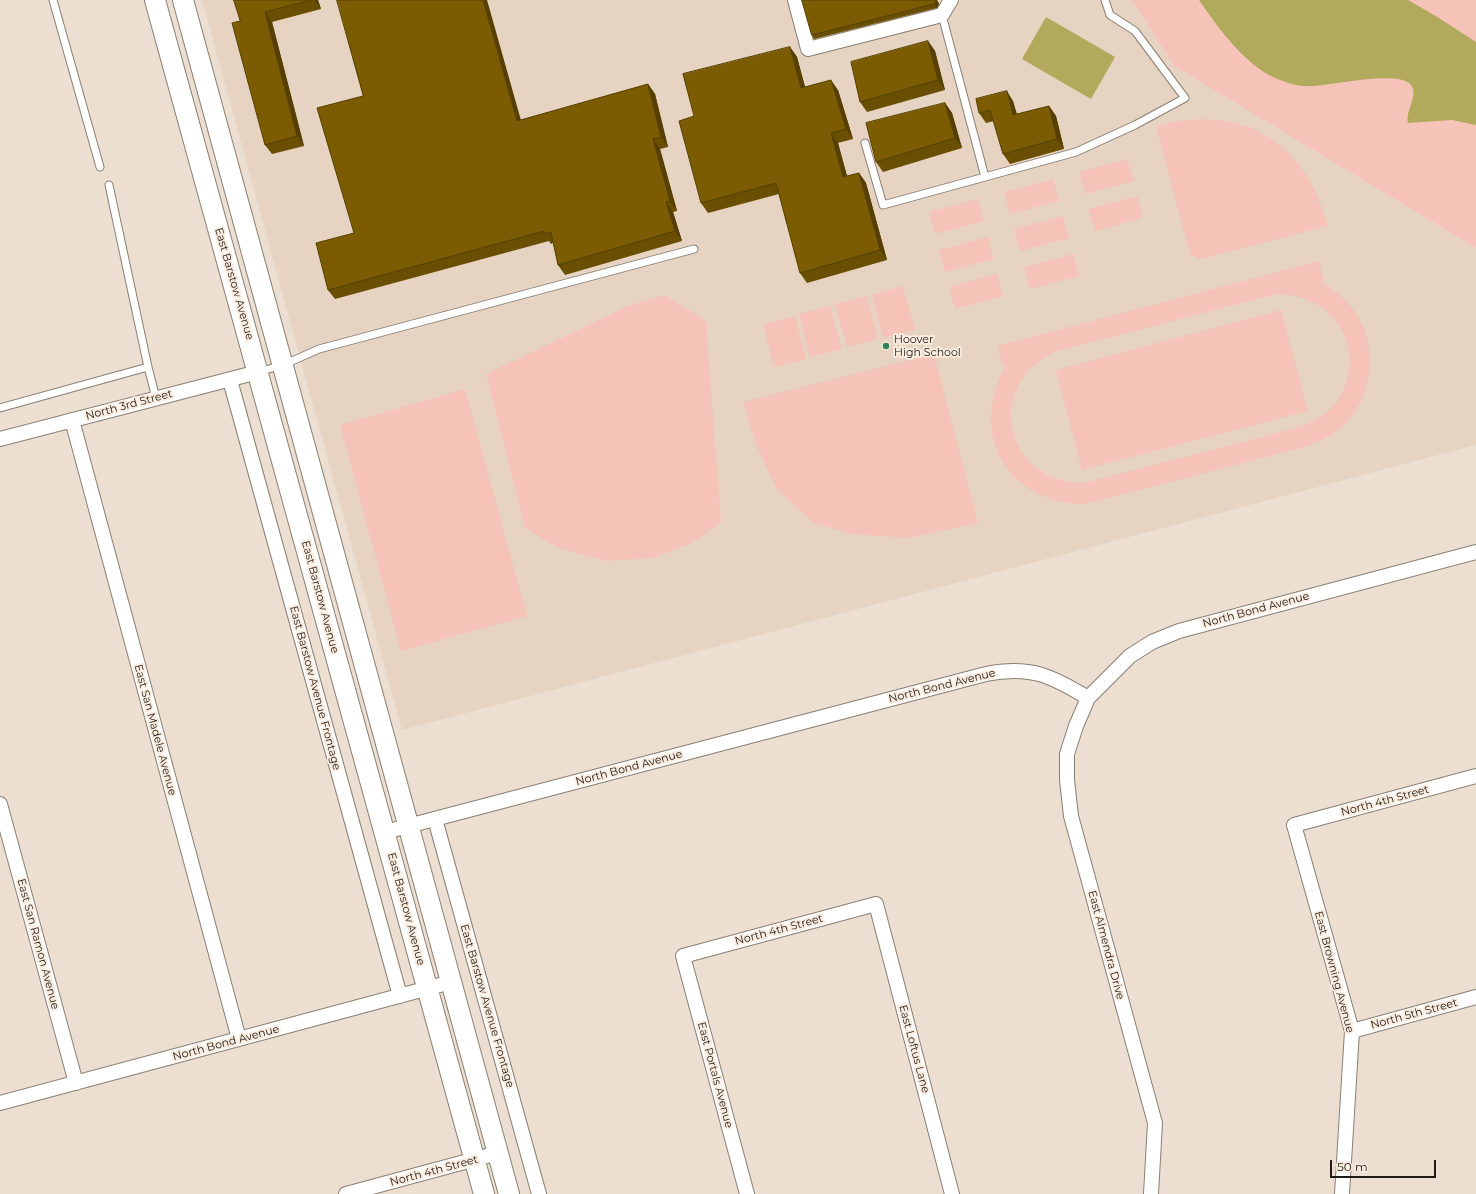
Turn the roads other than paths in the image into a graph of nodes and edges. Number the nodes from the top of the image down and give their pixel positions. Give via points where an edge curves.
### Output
1 (53, 0) edge
2 (155, 0) edge
3 (183, 0) edge
4 (795, 0) edge
5 (951, 0) edge
6 (1105, 0) edge
7 (942, 15) junction
8 (865, 143) dead end
9 (100, 167) dead end
10 (985, 177) junction
11 (109, 185) dead end
12 (694, 249) dead end
13 (283, 364) junction
14 (148, 367) junction
15 (258, 372) junction
16 (230, 380) junction
17 (156, 398) junction
18 (0, 408) edge
19 (72, 420) junction
20 (0, 438) edge
21 (1476, 552) edge
22 (1088, 698) junction
23 (1476, 776) edge
24 (0, 804) edge
25 (435, 819) junction
26 (1294, 825) joint
27 (409, 826) junction
28 (385, 832) junction
29 (876, 904) joint
30 (683, 956) joint
31 (451, 982) junction
32 (427, 989) junction
33 (400, 996) junction
34 (1476, 997) edge
35 (1352, 1031) junction
36 (238, 1040) junction
37 (76, 1083) junction
38 (0, 1103) edge
39 (498, 1153) junction
40 (474, 1160) junction
41 (346, 1194) edge
42 (484, 1194) edge
43 (509, 1194) edge
44 (540, 1194) edge
45 (747, 1194) edge
46 (952, 1194) edge
47 (1151, 1194) edge
48 (1342, 1194) edge

1 - 9 lane
2 - 15 main road, East Barstow Avenue
3 - 13 main road
4 - 7 street via 808,49
5 - 7 street
6 - 10 lane via 1110,15 1135,31 1185,98 1076,152
7 - 10 lane
8 - 10 lane via 883,205
11 - 14 lane
12 - 13 lane via 319,349
13 - 15 lane
13 - 27 main road
14 - 17 lane
14 - 18 lane
15 - 16 street, North 3rd Street
15 - 28 main road, East Barstow Avenue
16 - 17 street, North 3rd Street
16 - 33 street, East Barstow Avenue Frontage
17 - 19 street, North 3rd Street
19 - 20 street, North 3rd Street
19 - 36 street, East San Madele Avenue
21 - 22 street, North Bond Avenue via 1179,631 1152,642 1130,656
22 - 25 street, North Bond Avenue via 1052,678 1029,671 1007,670
22 - 47 street, East Almendra Drive via 1067,754 1070,816 1155,1123
23 - 26 street, North 4th Street
24 - 37 street, East San Ramon Avenue
25 - 27 street, North Bond Avenue
25 - 44 street, East Barstow Avenue Frontage
26 - 35 street, East Browning Avenue
27 - 28 street, North Bond Avenue
27 - 31 main road
28 - 32 main road, East Barstow Avenue
29 - 30 street, North 4th Street
29 - 46 street, East Loftus Lane
30 - 45 street, East Portals Avenue
31 - 32 street, North Bond Avenue
31 - 39 main road
32 - 33 street, North Bond Avenue
32 - 40 main road, East Barstow Avenue
33 - 36 street, North Bond Avenue
34 - 35 street, North 5th Street
35 - 48 street, East Browning Avenue
36 - 37 street, North Bond Avenue
37 - 38 street, North Bond Avenue
39 - 40 street, North 4th Street
39 - 43 main road
40 - 41 street, North 4th Street
40 - 42 main road, East Barstow Avenue

